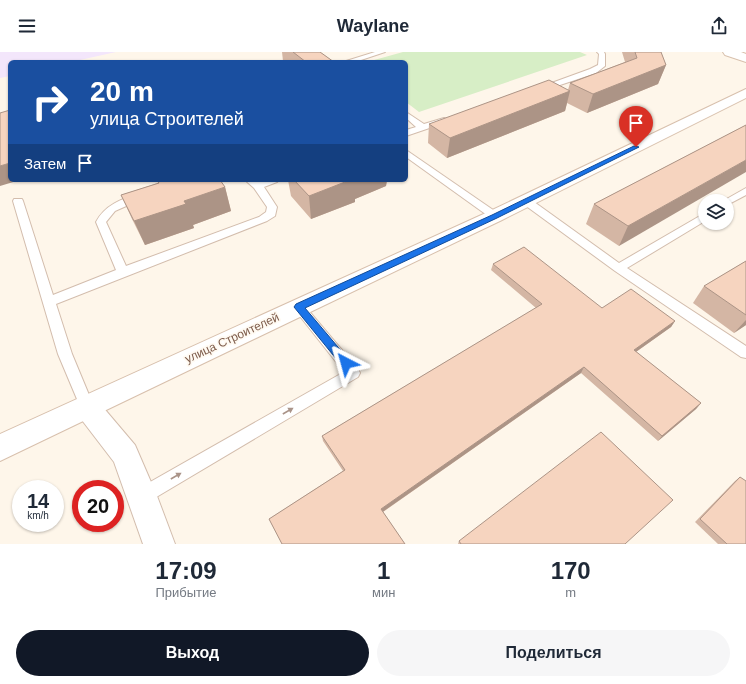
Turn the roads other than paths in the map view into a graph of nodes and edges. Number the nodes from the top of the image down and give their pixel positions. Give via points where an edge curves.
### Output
1 (382, 52) edge
2 (600, 52) edge
3 (729, 52) edge
4 (746, 58) edge
5 (354, 60) edge
6 (534, 90) edge
7 (746, 94) edge
8 (408, 116) edge
9 (452, 117) edge
10 (422, 127) junction
11 (408, 132) edge
12 (408, 154) edge
13 (254, 183) edge
14 (746, 191) edge
15 (147, 194) edge
16 (734, 198) edge
17 (18, 201) dead end
18 (526, 201) junction
19 (494, 216) junction
20 (698, 220) edge
21 (619, 268) junction
22 (123, 272) junction
23 (48, 302) junction
24 (299, 307) junction
25 (746, 353) edge
26 (86, 407) junction
27 (0, 448) edge
28 (142, 496) junction
29 (159, 544) edge

1 - 5 lane
2 - 6 lane via 601,66 594,71
3 - 4 street
7 - 18 street, улица Строителей
8 - 10 lane
9 - 10 lane
10 - 11 lane
12 - 19 lane
13 - 22 lane via 272,207 271,214 264,219
14 - 16 lane
15 - 22 lane via 118,205 105,214 101,222
17 - 23 lane
18 - 19 street, улица Строителей
18 - 21 lane
19 - 24 street, улица Строителей
20 - 21 lane
21 - 25 lane
22 - 23 lane
23 - 26 lane
24 - 26 street, улица Строителей
28 -> 24 lane via 353,373
26 - 27 street, улица Строителей
26 - 28 street via 125,454
28 - 29 street

